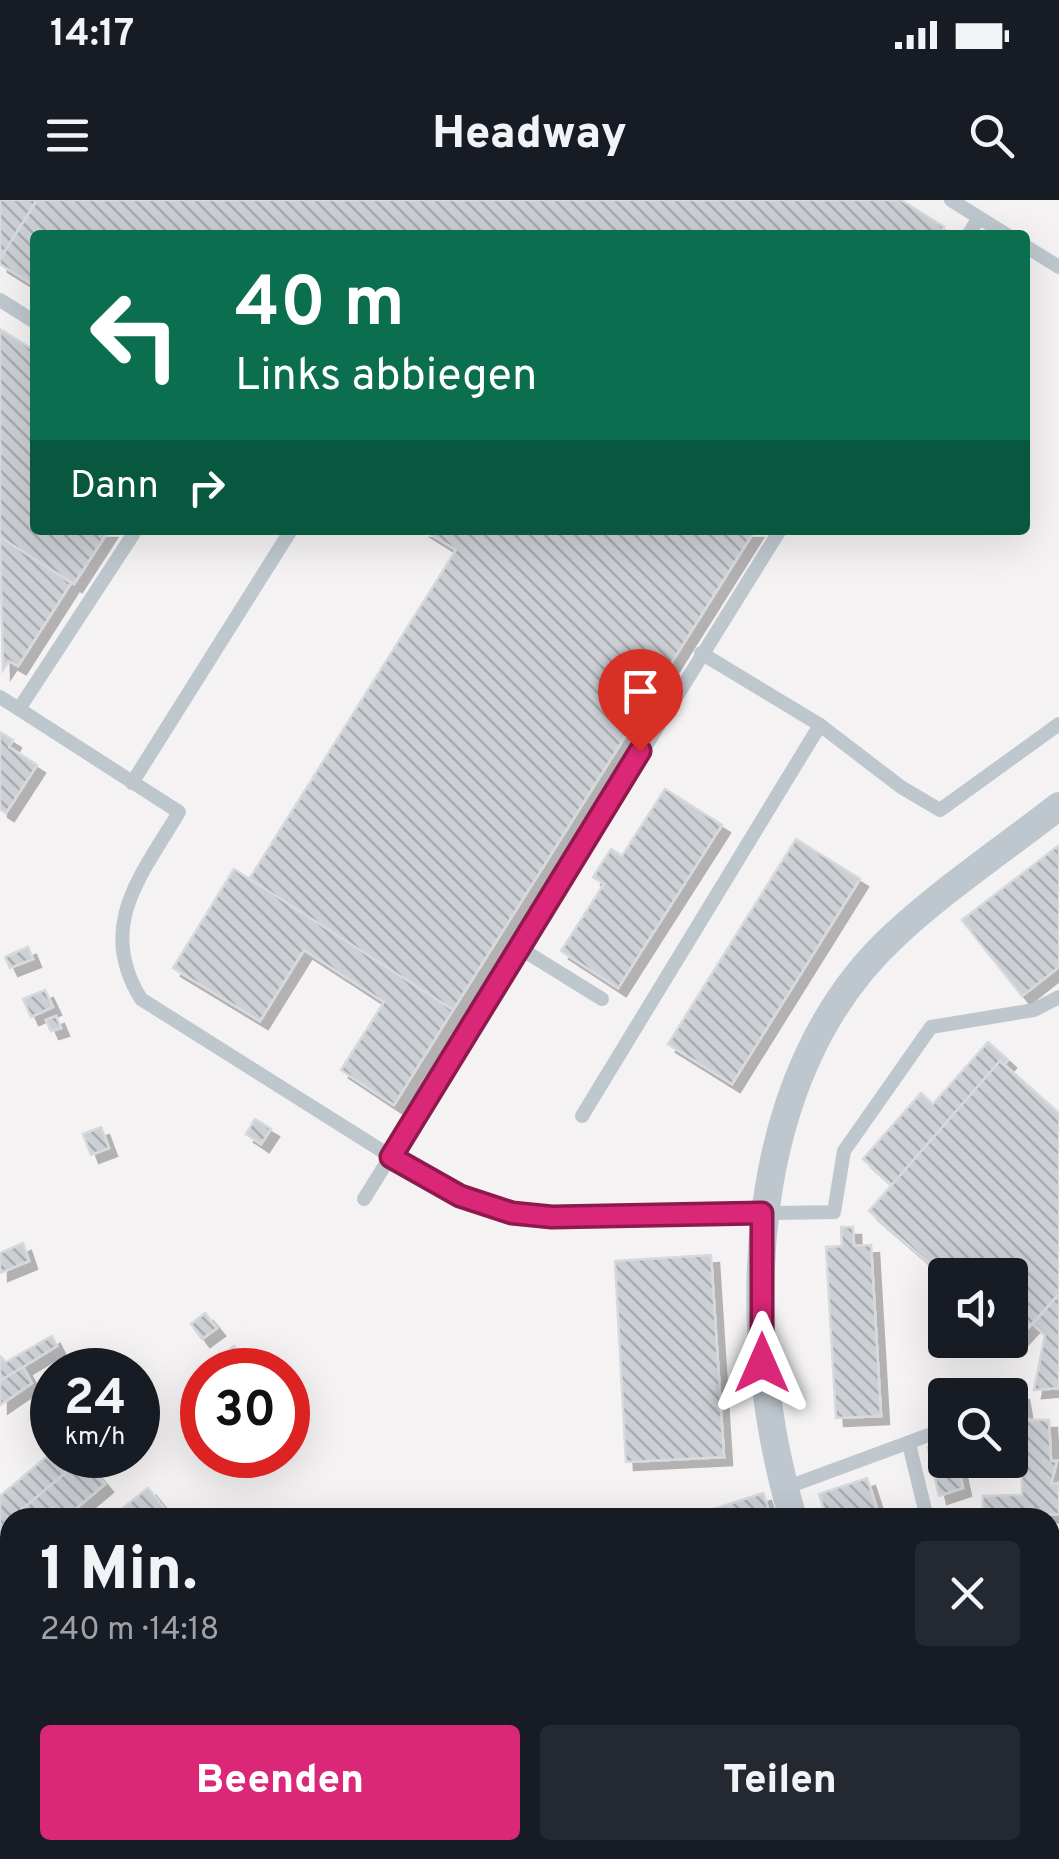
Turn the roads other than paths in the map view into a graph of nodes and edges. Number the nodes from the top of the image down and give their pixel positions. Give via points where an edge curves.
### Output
1 (951, 200) edge
2 (979, 218) junction
3 (971, 230) edge
4 (998, 230) edge
5 (1030, 249) edge
6 (1059, 268) edge
7 (0, 300) edge
8 (30, 319) edge
9 (133, 535) edge
10 (288, 535) edge
11 (777, 535) edge
12 (702, 653) junction
13 (0, 697) edge
14 (19, 709) junction
15 (1059, 724) edge
16 (820, 725) junction
17 (132, 783) junction
18 (1059, 806) edge
19 (518, 948) junction
20 (1059, 997) edge
21 (602, 999) dead end
22 (582, 1116) dead end
23 (391, 1157) junction
24 (364, 1200) dead end
25 (762, 1213) junction
26 (928, 1436) edge
27 (909, 1444) junction
28 (784, 1488) junction
29 (790, 1508) edge
30 (925, 1508) edge

1 - 2 lane
2 - 3 lane
2 - 4 lane
5 - 6 lane
7 - 8 lane
9 - 14 lane
10 - 17 lane
11 - 12 lane
12 - 16 lane
12 - 19 lane
13 - 14 lane
14 - 17 lane
15 - 16 lane via 940,810
16 - 22 lane
17 - 23 lane via 179,812 130,894 120,938 126,974 142,999
18 - 25 street via 895,934 843,997 803,1068
19 - 21 lane
19 - 23 lane
20 - 25 lane via 1034,1010 932,1027 844,1150 834,1212
23 - 24 lane
23 - 25 lane via 460,1196 512,1213
25 - 28 street via 762,1363
26 - 27 lane
27 - 28 lane
27 - 30 lane
28 - 29 street

